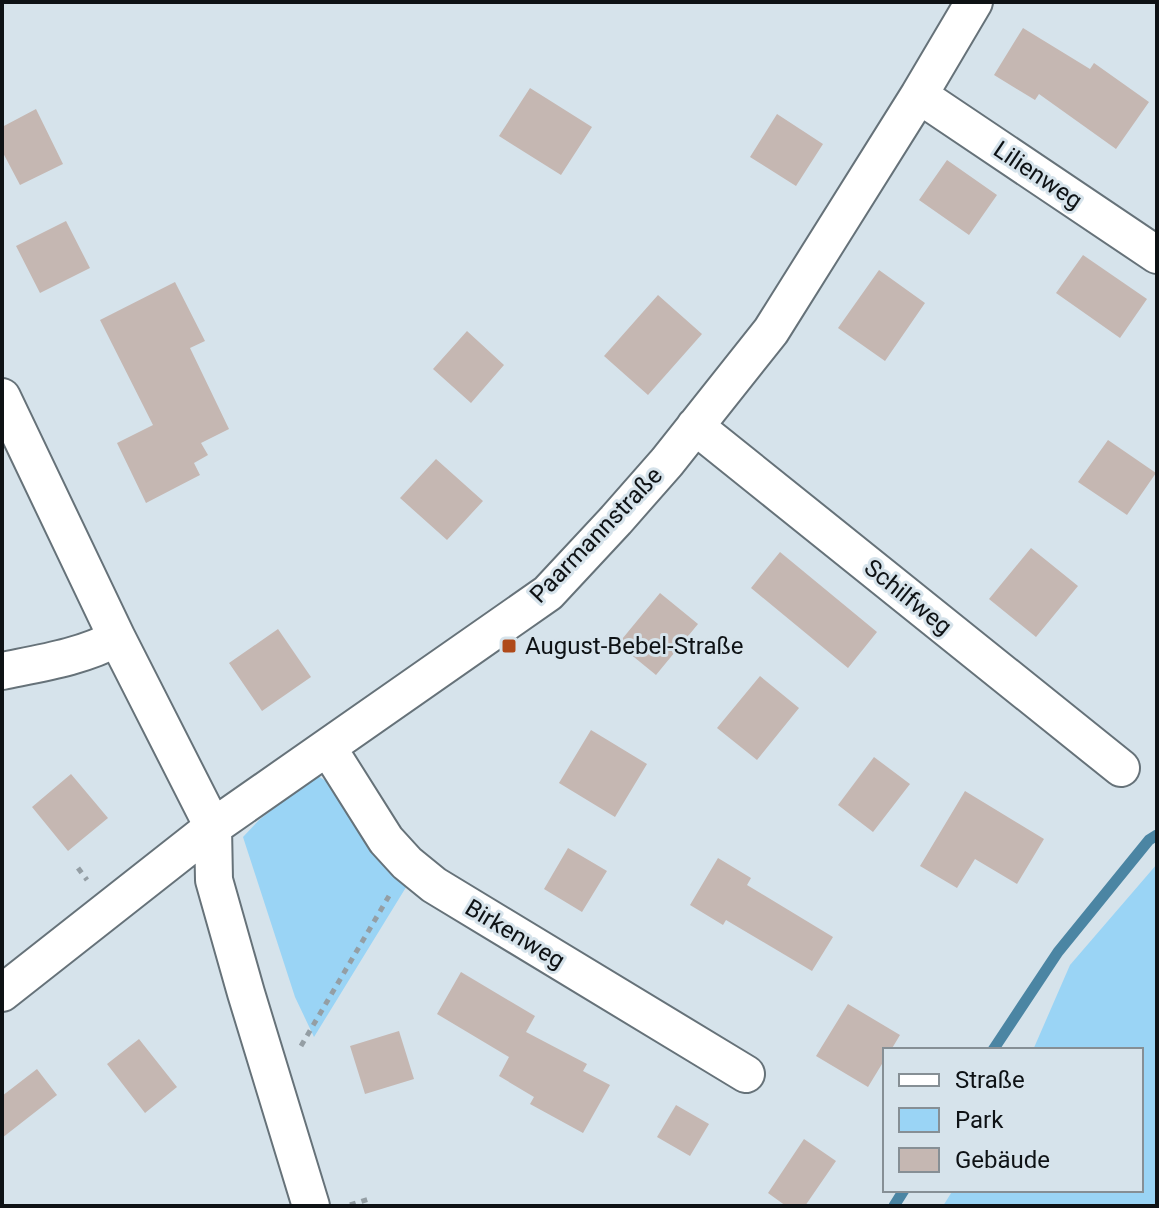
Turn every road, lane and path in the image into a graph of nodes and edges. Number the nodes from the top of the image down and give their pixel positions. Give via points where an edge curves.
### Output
1 (974, 2) edge
2 (919, 95) junction
3 (1157, 255) edge
4 (2, 397) edge
5 (695, 426) junction
6 (117, 638) junction
7 (2, 671) edge
8 (328, 748) junction
9 (1121, 768) dead end
10 (213, 827) junction
11 (407, 863) junction
12 (2, 993) edge
13 (301, 1047) dead end
14 (746, 1074) dead end
15 (369, 1199) dead end
16 (350, 1205) edge
17 (311, 1206) edge

1 - 2 street, Paarmannstraße
2 - 3 street, Lilienweg
2 - 5 street, Paarmannstraße via 771,331
4 - 6 street
5 - 8 street, Paarmannstraße via 548,593
5 - 9 street, Schilfweg
6 - 7 street via 60,659
6 - 10 street
8 - 10 street, Paarmannstraße
8 - 11 street, Birkenweg via 386,840
10 - 12 street, Paarmannstraße
10 - 17 street via 216,888
11 - 13 path
11 - 14 street, Birkenweg via 434,885
15 - 16 path

